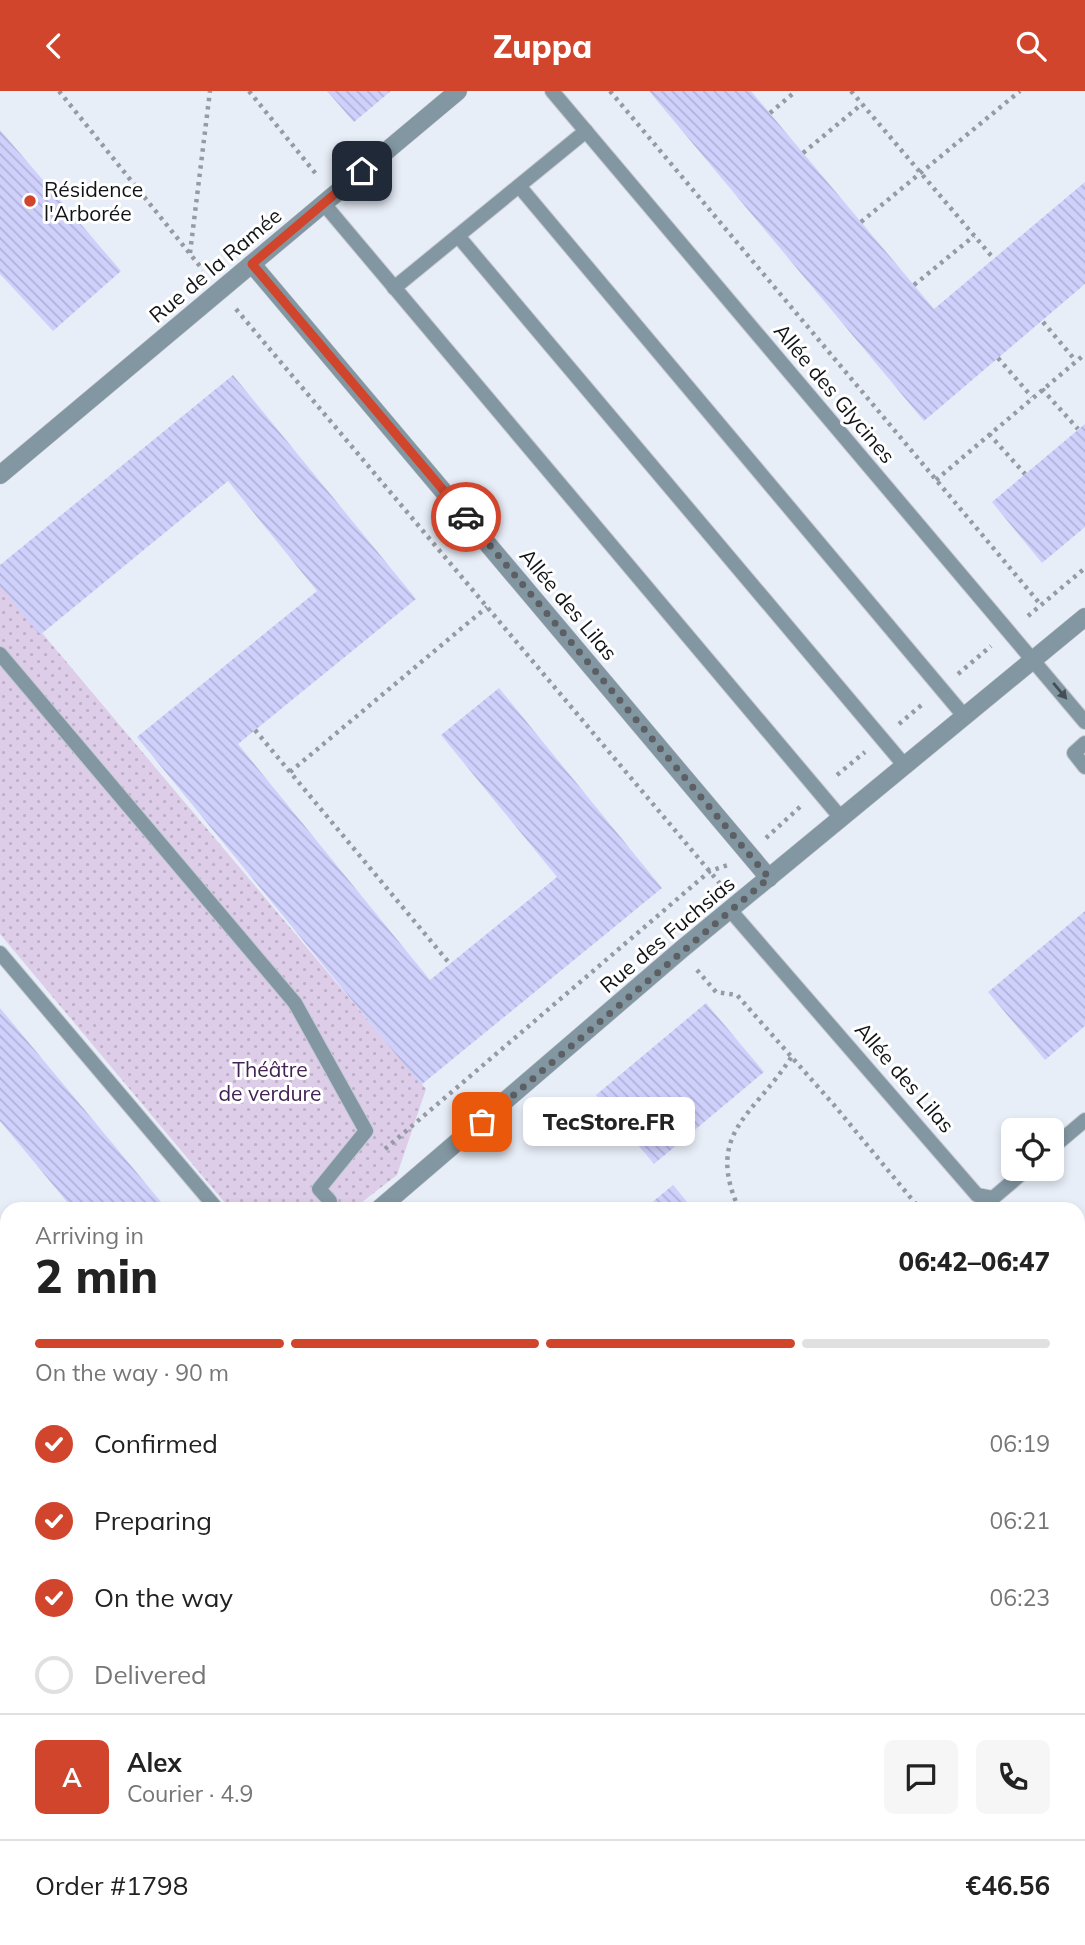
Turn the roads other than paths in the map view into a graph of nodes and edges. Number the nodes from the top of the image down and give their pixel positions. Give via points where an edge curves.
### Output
1 (458, 91) edge
2 (552, 91) edge
3 (586, 131) junction
4 (519, 186) junction
5 (324, 204) junction
6 (458, 236) junction
7 (252, 264) junction
8 (394, 288) junction
9 (0, 475) edge
10 (1085, 617) edge
11 (0, 654) edge
12 (1034, 660) junction
13 (965, 717) junction
14 (1085, 722) edge
15 (1085, 743) edge
16 (905, 766) junction
17 (1085, 767) edge
18 (841, 818) junction
19 (769, 878) junction
20 (734, 907) junction
21 (0, 953) edge
22 (1085, 1121) edge
23 (1064, 1138) edge
24 (1013, 1181) edge
25 (211, 1202) edge
26 (330, 1202) dead end
27 (392, 1202) edge

1 - 5 street, Rue de la Ramée
2 - 3 lane, Allée des Glycines
3 - 4 lane
3 - 12 lane, Allée des Glycines
4 - 6 lane
4 - 13 lane
5 - 7 street, Rue de la Ramée
5 - 8 lane
6 - 8 lane
6 - 16 lane
7 - 9 street, Rue de la Ramée
7 - 19 street, Allée des Lilas
8 - 18 lane
10 - 12 street, Rue des Fuchsias
11 - 26 lane via 295,1003 366,1131 319,1189
12 - 13 street, Rue des Fuchsias
12 -> 14 lane, Allée des Glycines
13 - 16 street, Rue des Fuchsias
15 - 17 lane via 1074,754
16 - 18 street, Rue des Fuchsias
18 - 19 street, Rue des Fuchsias
19 - 20 street, Rue des Fuchsias
20 - 24 lane, Allée des Lilas via 977,1195 993,1198
20 - 27 street, Rue des Fuchsias
21 - 25 lane
22 - 23 lane

